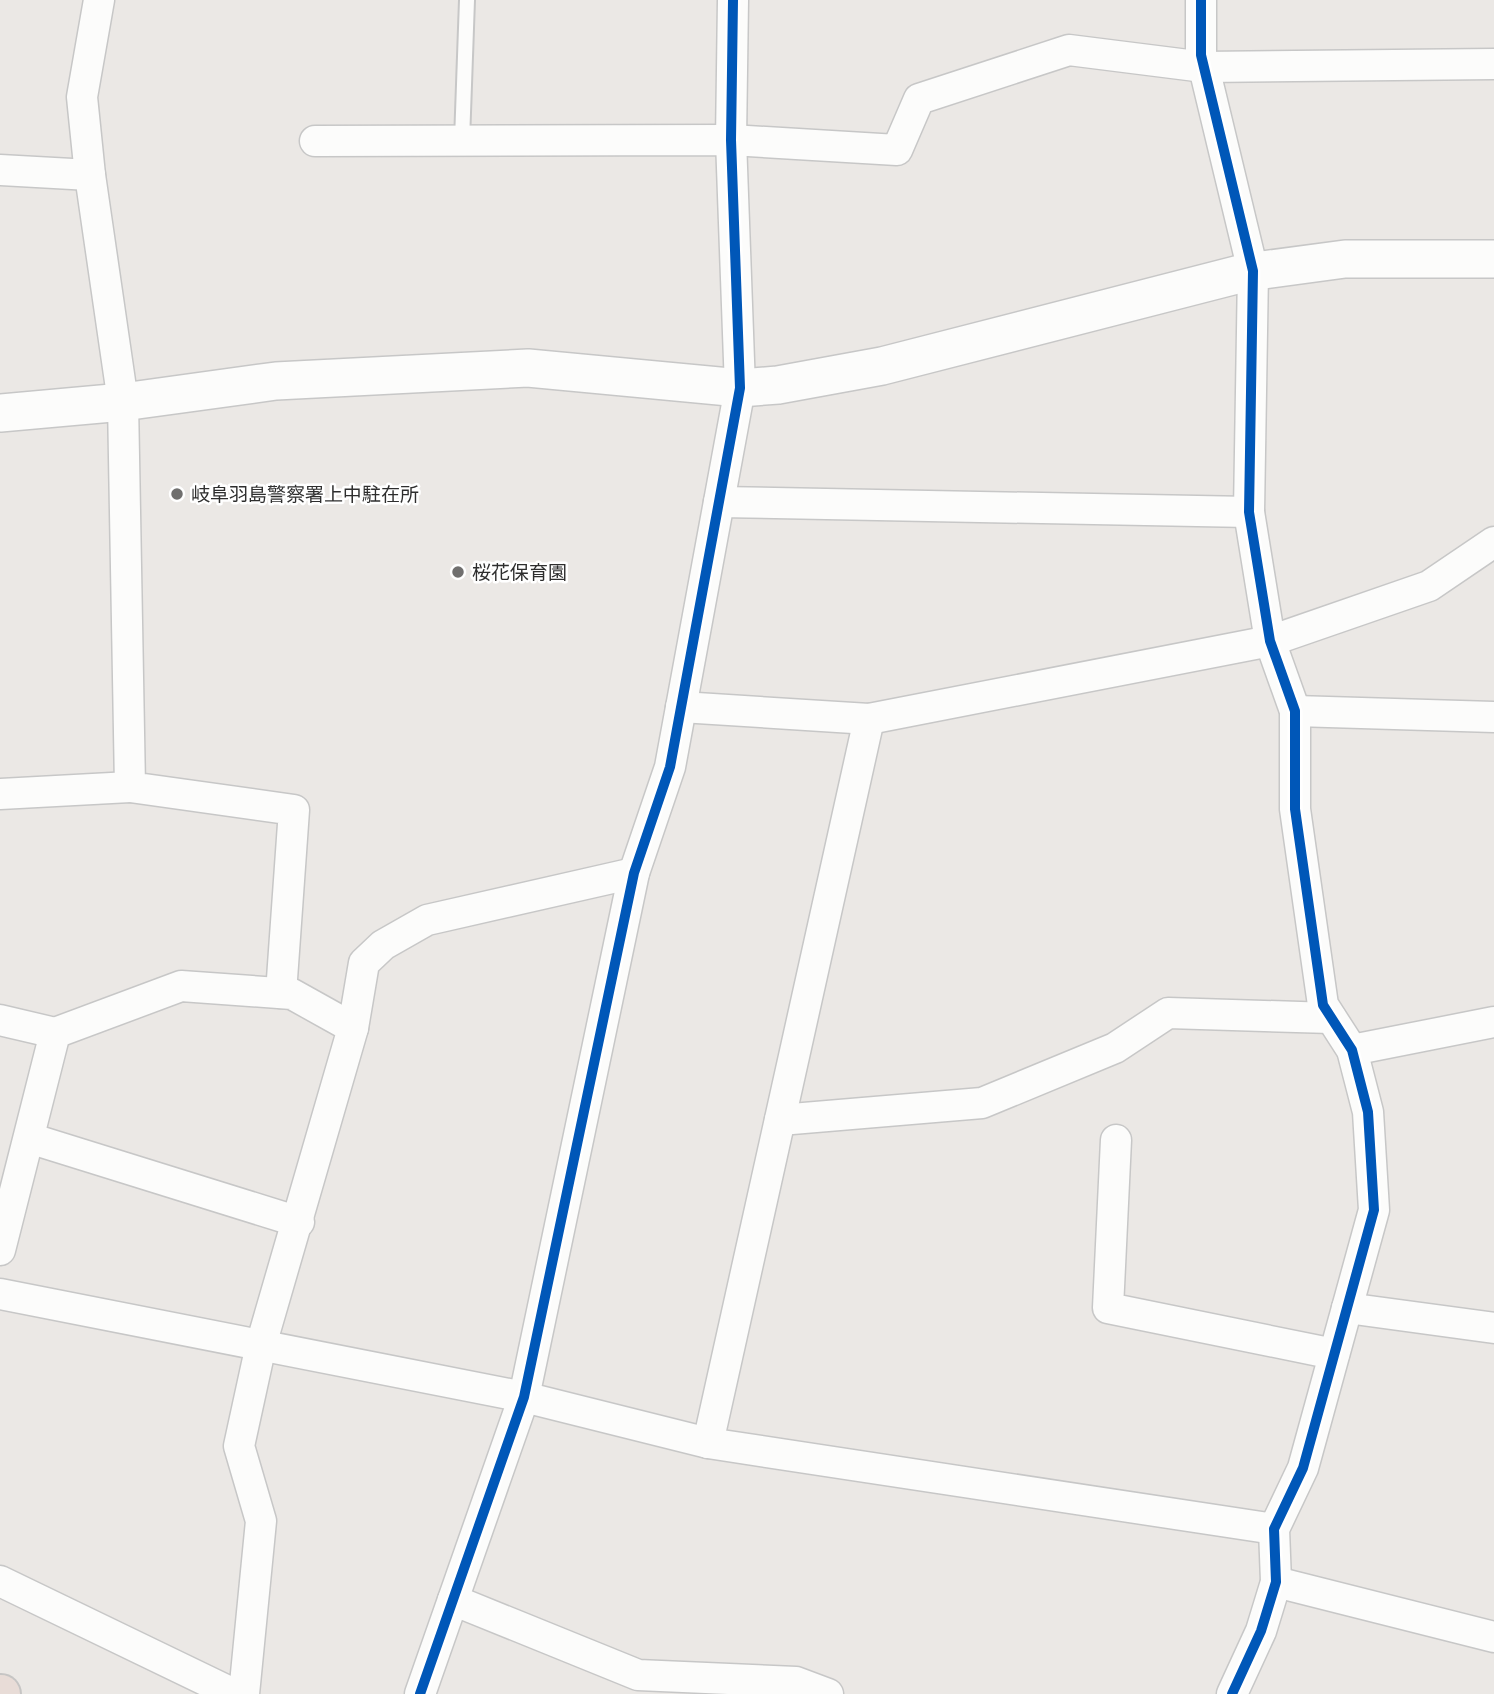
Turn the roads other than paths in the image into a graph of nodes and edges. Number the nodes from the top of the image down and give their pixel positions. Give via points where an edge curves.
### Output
1 (99, 0) edge
2 (467, 0) edge
3 (733, 0) edge
4 (1202, 0) edge
5 (1494, 64) edge
6 (1204, 67) junction
7 (731, 140) junction
8 (315, 141) dead end
9 (461, 141) junction
10 (0, 170) edge
11 (90, 175) junction
12 (1494, 259) edge
13 (1253, 271) junction
14 (740, 388) junction
15 (123, 402) junction
16 (0, 413) edge
17 (719, 502) junction
18 (1248, 512) junction
19 (1494, 542) edge
20 (1270, 641) junction
21 (681, 707) junction
22 (1295, 711) junction
23 (1494, 717) edge
24 (869, 719) junction
25 (130, 788) junction
26 (0, 794) edge
27 (634, 873) junction
28 (281, 993) junction
29 (1331, 1018) junction
30 (0, 1020) edge
31 (1494, 1022) edge
32 (353, 1028) junction
33 (55, 1033) junction
34 (1352, 1050) junction
35 (780, 1120) junction
36 (29, 1138) junction
37 (1116, 1140) dead end
38 (299, 1222) junction
39 (0, 1250) edge
40 (0, 1294) edge
41 (1347, 1308) junction
42 (1494, 1328) edge
43 (261, 1345) junction
44 (1334, 1354) junction
45 (524, 1397) junction
46 (708, 1443) junction
47 (1274, 1528) junction
48 (0, 1581) edge
49 (1276, 1582) junction
50 (453, 1600) junction
51 (1494, 1637) edge
52 (234, 1694) edge
53 (244, 1694) edge
54 (420, 1694) edge
55 (828, 1694) edge
56 (1232, 1694) edge

1 - 11 street via 82,97
2 - 9 lane
3 - 7 street
4 - 6 street
5 - 6 street
6 - 7 street via 1069,50 919,99 897,149
6 - 13 street
7 - 9 street
7 - 14 street
8 - 9 street
10 - 11 street
11 - 15 street
12 - 13 street via 1345,259
13 - 14 street via 882,366
13 - 18 street
14 - 15 street via 528,368 276,381
14 - 17 street
15 - 16 street
15 - 25 street
17 - 18 street
17 - 21 street
18 - 20 street
19 - 20 street via 1429,586
20 - 22 street
20 - 24 street
21 - 24 street
21 - 27 street via 670,767
22 - 23 street
22 - 29 street via 1295,809 1323,1005
24 - 35 street
25 - 26 street
25 - 28 street via 294,810
27 - 32 street via 427,920 364,963
27 - 45 street
28 - 32 street via 292,994
28 - 33 street via 181,986
29 - 34 street
29 - 35 street via 1168,1013 1115,1048 982,1103
30 - 33 street
31 - 34 street
32 - 38 street
33 - 36 street
34 - 41 street via 1371,1134 1374,1210
35 - 46 street
36 - 38 street
36 - 39 street
37 - 44 street via 1108,1308
38 - 43 street
40 - 43 street
41 - 42 street
41 - 44 street
43 - 45 street
43 - 53 street via 239,1446 261,1521
44 - 47 street via 1303,1468
45 - 46 street
45 - 50 street
46 - 47 street
47 - 49 street
48 - 52 street
49 - 51 street
49 - 56 street via 1261,1631
50 - 54 street
50 - 55 street via 638,1675 796,1682

